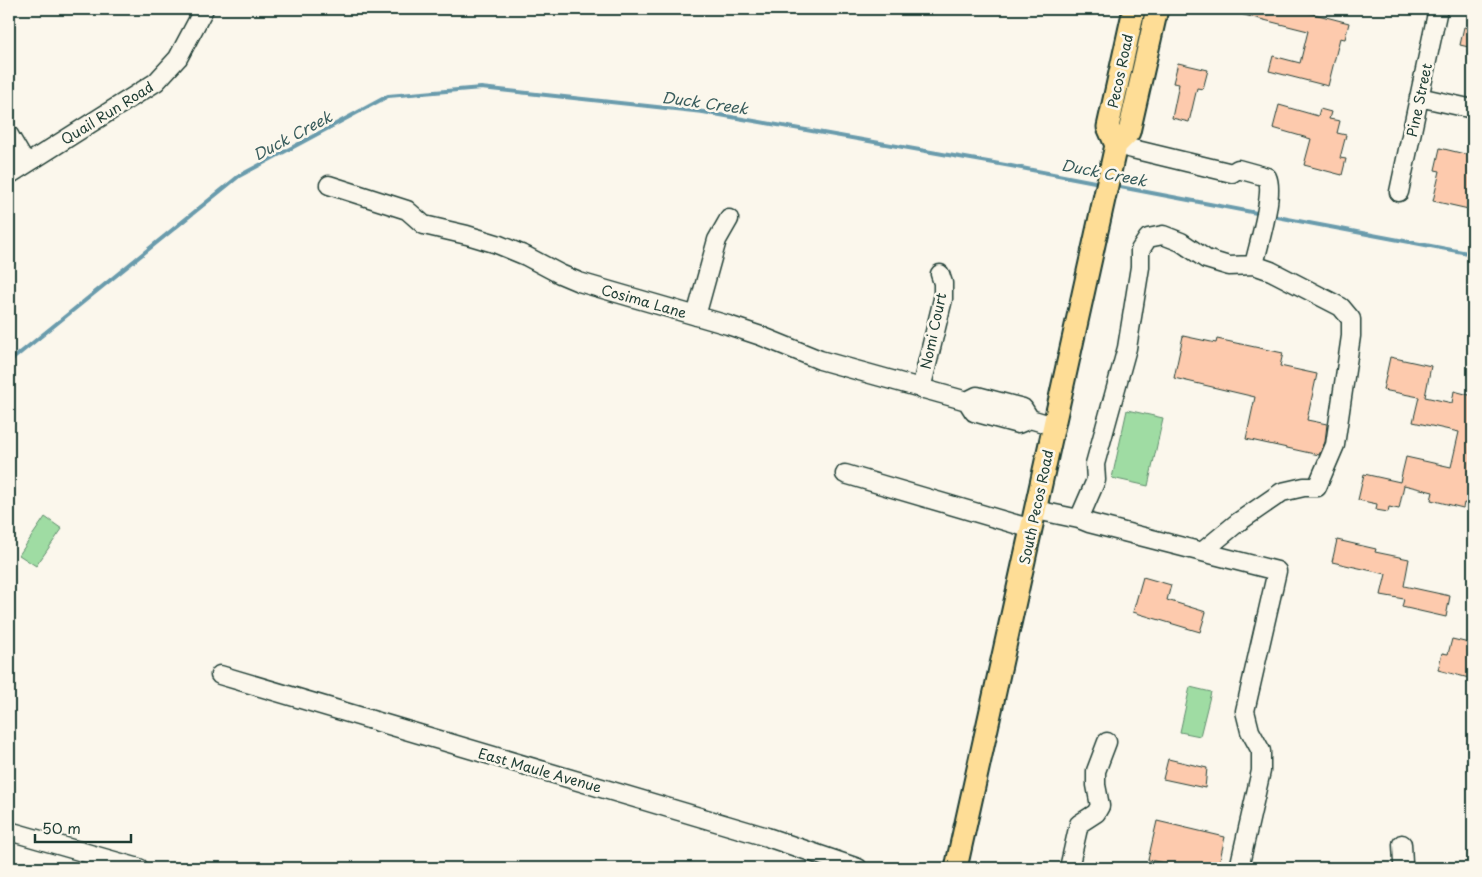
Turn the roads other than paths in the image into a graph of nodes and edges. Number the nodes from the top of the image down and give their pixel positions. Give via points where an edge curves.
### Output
1 (204, 9) edge
2 (1134, 9) edge
3 (1157, 9) edge
4 (1438, 9) edge
5 (1419, 97) junction
6 (1473, 109) edge
7 (9, 135) edge
8 (1113, 147) junction
9 (26, 164) junction
10 (9, 175) edge
11 (329, 185) dead end
12 (1399, 192) dead end
13 (729, 219) dead end
14 (1254, 265) junction
15 (940, 274) dead end
16 (696, 316) junction
17 (921, 389) junction
18 (1054, 426) junction
19 (845, 474) dead end
20 (1034, 519) junction
21 (1079, 519) junction
22 (1202, 552) junction
23 (220, 675) dead end
24 (1107, 742) dead end
25 (9, 831) edge
26 (1402, 844) dead end
27 (139, 868) edge
28 (858, 868) edge
29 (956, 868) edge
30 (1069, 868) edge
31 (1239, 868) edge
32 (1404, 868) edge

1 - 9 street, Quail Run Road via 178,58 156,82
2 - 8 main road, Pecos Road via 1108,127
3 - 8 main road, South Pecos Road via 1129,132
4 - 5 street, Pine Street
5 - 6 street
5 - 12 street, Pine Street
7 - 9 street
8 - 14 street via 1232,173 1238,169 1267,177 1269,196
8 - 18 main road, South Pecos Road
9 - 10 street, Quail Run Road
11 - 16 street, Cosima Lane via 407,210 424,225 497,244 579,282
13 - 16 street via 717,240
14 - 21 street via 1229,266 1206,259 1181,242 1163,235 1148,238 1140,250 1127,348 1095,464 1096,480
14 - 22 street via 1342,307 1351,319 1336,445 1317,487 1282,492 1237,522
15 - 17 street, Nomi Court via 943,299
16 - 17 street, Cosima Lane via 761,336 820,360
17 - 18 street, Cosima Lane via 967,400 977,396 993,409 1023,408 1030,419
18 - 20 main road, South Pecos Road
19 - 20 street
20 - 21 street
20 - 29 main road, South Pecos Road
21 - 22 street
22 - 31 street via 1277,571 1245,711 1250,731 1261,751 1261,771
23 - 28 street, East Maule Avenue via 767,837
24 - 30 street via 1096,771 1100,806 1096,813 1079,824
25 - 27 street
26 - 32 street

